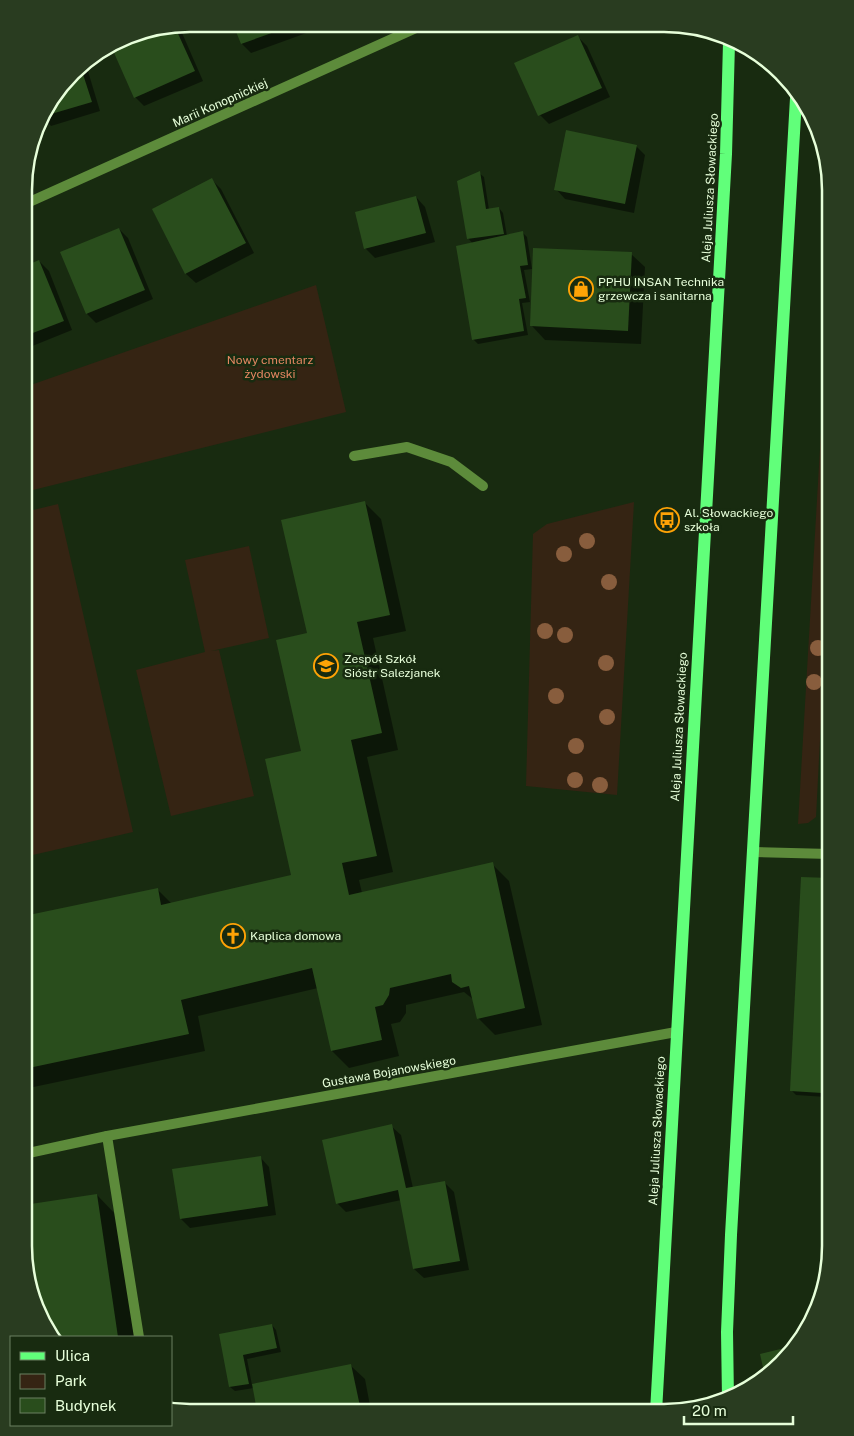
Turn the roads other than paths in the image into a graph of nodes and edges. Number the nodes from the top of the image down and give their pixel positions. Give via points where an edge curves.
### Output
1 (407, 32) edge
2 (729, 47) edge
3 (796, 104) edge
4 (32, 201) edge
5 (354, 456) dead end
6 (483, 486) dead end
7 (753, 852) junction
8 (821, 854) edge
9 (676, 1032) junction
10 (108, 1136) junction
11 (32, 1152) edge
12 (138, 1336) edge
13 (728, 1389) edge
14 (656, 1404) edge

1 - 4 street, Marii Konopnickiej
2 - 9 main road, Aleja Juliusza Słowackiego
3 - 7 main road
5 - 6 street via 407,447 451,462
7 - 8 street
7 - 13 main road via 730,1245
9 - 10 street, Gustawa Bojanowskiego
9 - 14 main road, Aleja Juliusza Słowackiego
10 - 11 street, Gustawa Bojanowskiego
10 - 12 street

